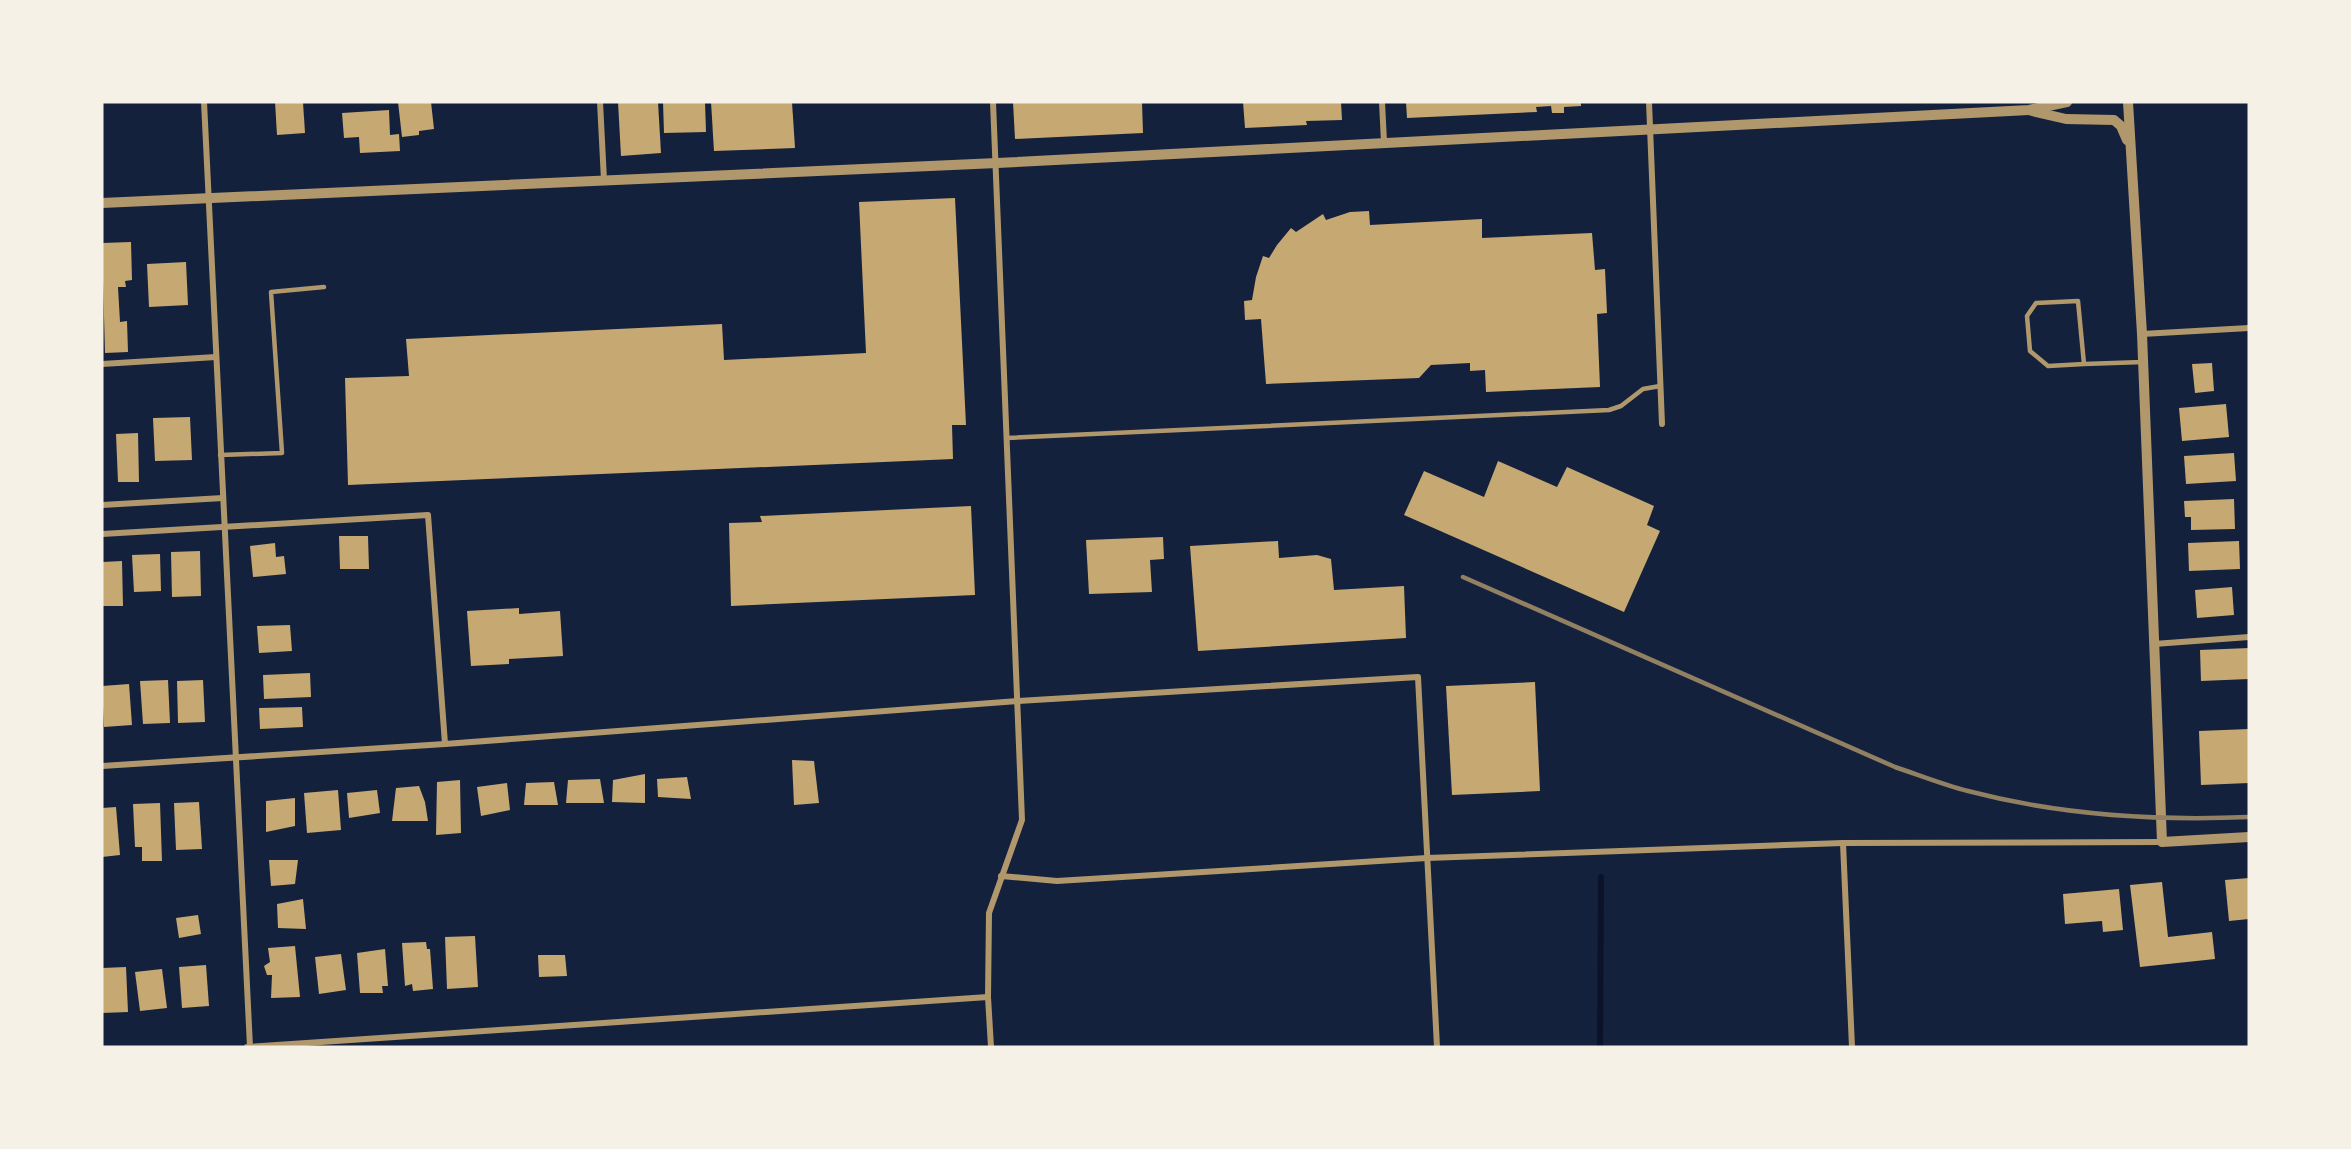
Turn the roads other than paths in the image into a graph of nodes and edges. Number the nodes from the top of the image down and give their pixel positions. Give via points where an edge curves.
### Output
1 (204, 102) edge
2 (600, 102) edge
3 (993, 102) edge
4 (1382, 102) edge
5 (1648, 102) edge
6 (2067, 102) edge
7 (2128, 102) edge
8 (2028, 110) junction
9 (1650, 130) junction
10 (1384, 142) junction
11 (2131, 149) junction
12 (997, 163) junction
13 (604, 180) junction
14 (210, 197) junction
15 (102, 202) edge
16 (324, 287) dead end
17 (2249, 328) edge
18 (2142, 334) junction
19 (216, 357) junction
20 (2143, 362) junction
21 (102, 364) edge
22 (2084, 364) junction
23 (1660, 386) junction
24 (1662, 424) dead end
25 (1007, 438) junction
26 (220, 455) junction
27 (223, 498) junction
28 (102, 505) edge
29 (224, 526) junction
30 (102, 534) edge
31 (2249, 637) edge
32 (2154, 644) junction
33 (1018, 701) junction
34 (445, 744) junction
35 (236, 756) junction
36 (102, 766) edge
37 (2249, 837) edge
38 (2162, 842) junction
39 (1843, 843) junction
40 (1427, 858) junction
41 (1001, 876) junction
42 (988, 997) junction
43 (249, 1047) edge
44 (991, 1047) edge
45 (1437, 1047) edge
46 (1852, 1047) edge

1 - 14 street
2 - 13 street
3 - 12 street
4 - 10 street
5 - 9 street
6 - 8 street
7 - 11 street
8 - 9 street
8 - 11 street via 2066,119 2114,120 2121,126
9 - 10 street
9 - 23 street
10 - 12 street
11 - 18 street
12 - 13 street
12 - 25 street
13 - 14 street
14 - 15 street
14 - 19 street
16 - 26 lane via 271,291 282,453
17 - 18 street
18 - 20 street
19 - 21 street
19 - 26 street
20 - 22 lane
20 - 32 street
22 - 22 lane via 2078,301 2036,303 2027,316 2030,351 2048,366
23 - 24 street
23 - 25 lane via 1643,389 1609,410
25 - 33 street
26 - 27 street
27 - 28 street
27 - 29 street
29 - 30 street
29 - 34 street via 428,515
29 - 35 street
31 - 32 street
32 - 38 street
33 - 34 street
33 - 40 street via 1418,677
33 - 41 street via 1022,820
34 - 35 street
35 - 36 street
35 - 43 street
37 - 38 street
38 - 39 street
39 - 40 street
39 - 46 street
40 - 41 street via 1057,881
40 - 45 street
41 - 42 street via 989,913
42 - 43 street
42 - 44 street

